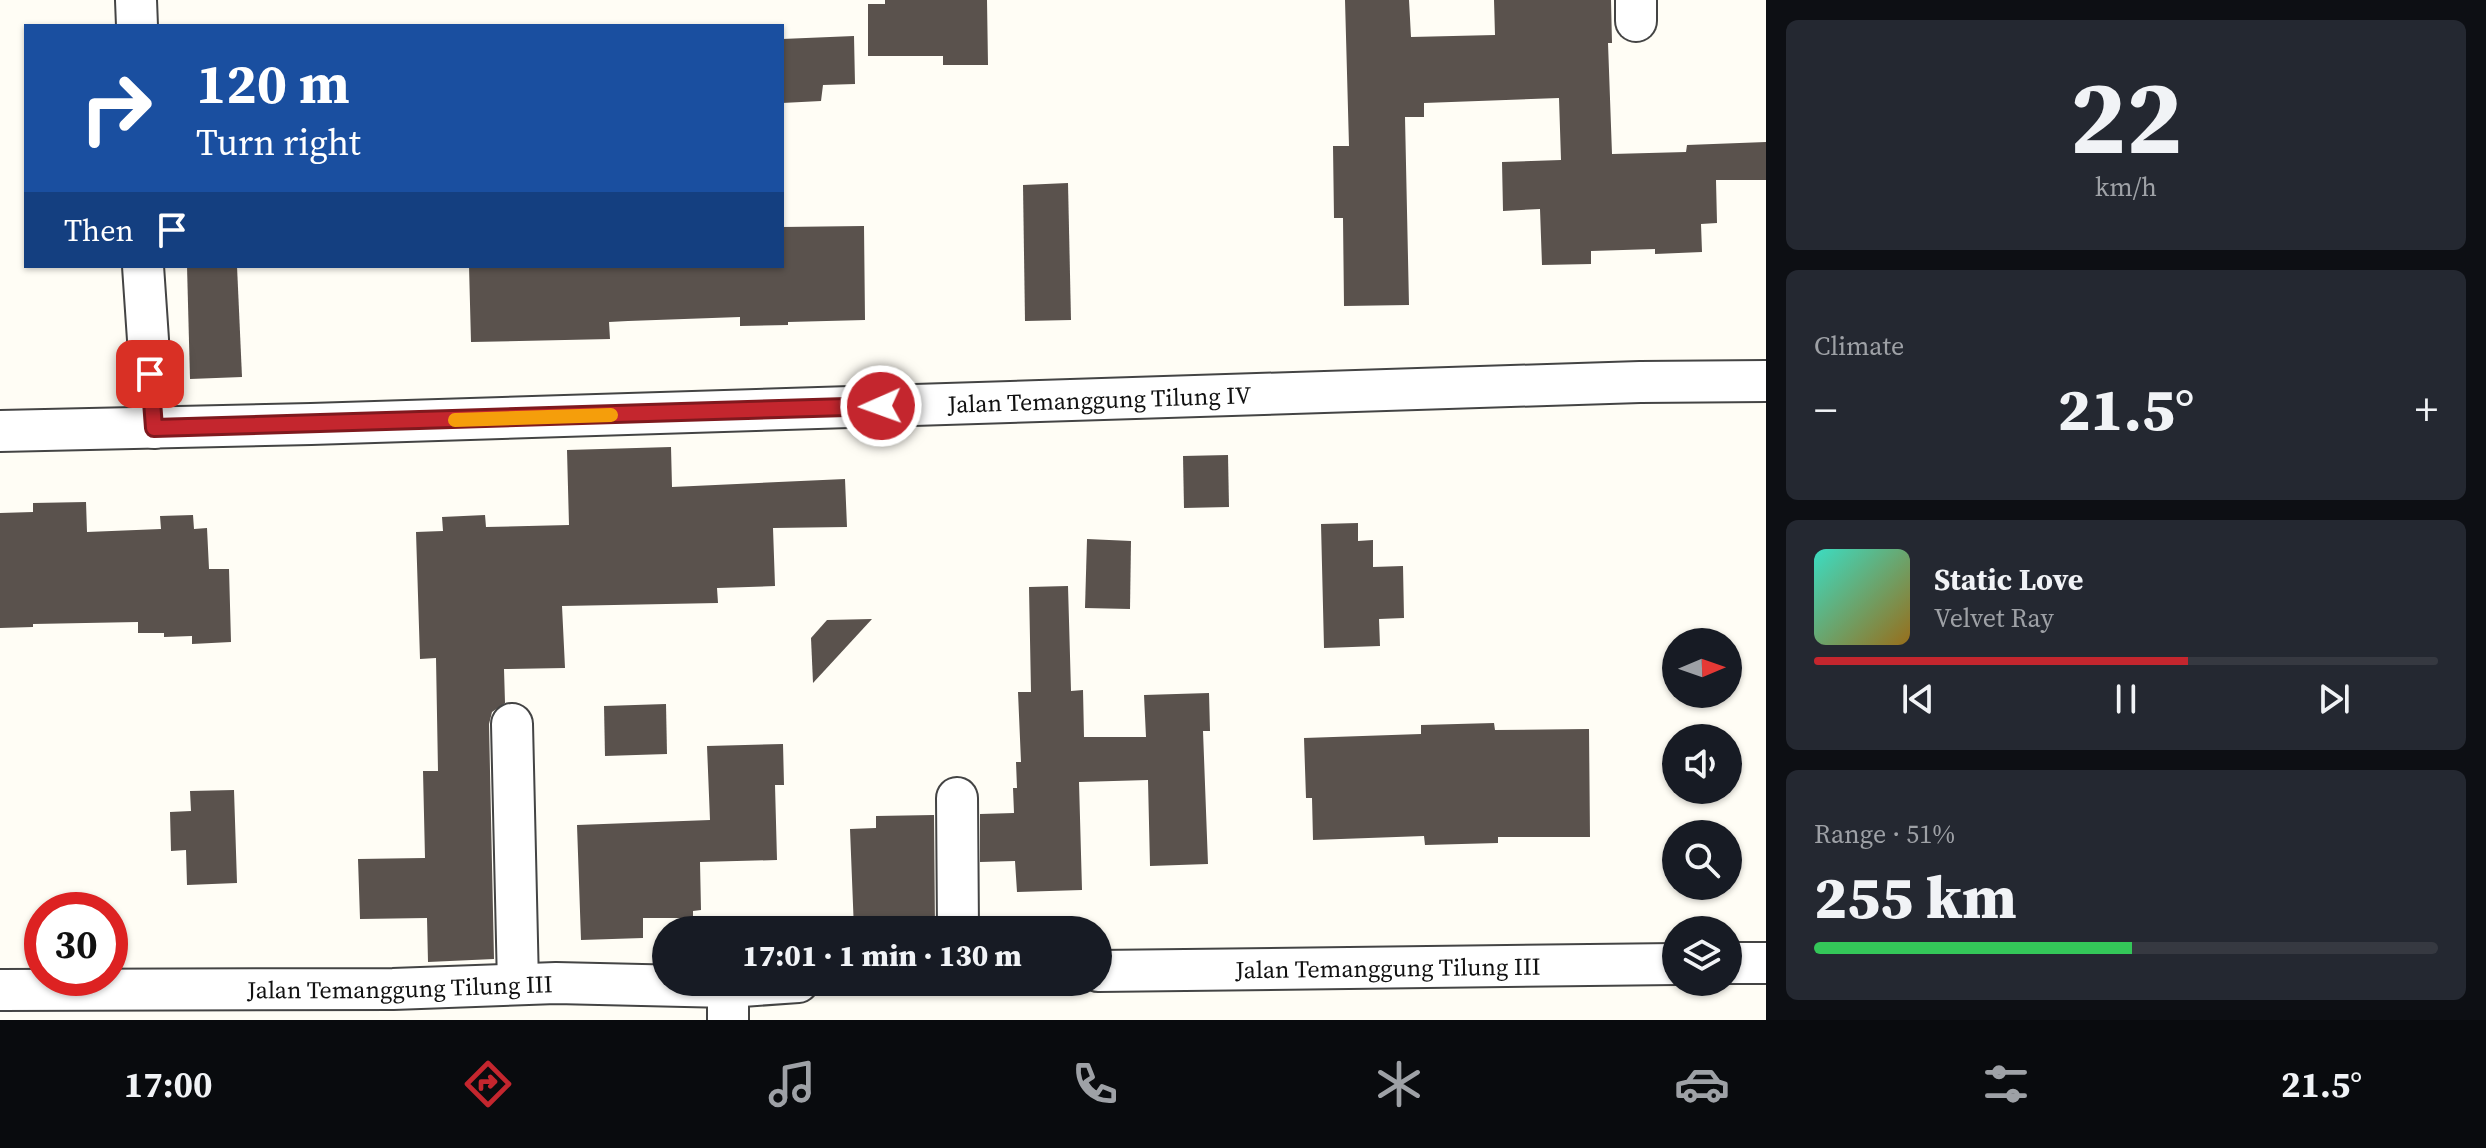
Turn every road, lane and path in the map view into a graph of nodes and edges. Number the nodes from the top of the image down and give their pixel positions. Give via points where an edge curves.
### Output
1 (136, 0) edge
2 (137, 24) edge
3 (143, 268) edge
4 (1766, 381) edge
5 (154, 428) junction
6 (0, 431) edge
7 (512, 724) dead end
8 (957, 798) dead end
9 (958, 916) edge
10 (1742, 963) edge
11 (1766, 963) edge
12 (1662, 964) edge
13 (1112, 971) edge
14 (518, 984) junction
15 (0, 990) edge
16 (751, 996) edge
17 (728, 1003) edge

1 - 2 street
3 - 5 street
4 - 5 street, Jalan Temanggung Tilung IV
5 - 6 street, Jalan Temanggung Tilung IV
7 - 14 street
8 - 9 street
10 - 11 street
12 - 13 street, Jalan Temanggung Tilung III
14 - 15 street, Jalan Temanggung Tilung III
14 - 17 street, Jalan Temanggung Tilung III
16 - 17 street, Jalan Temanggung Tilung III

